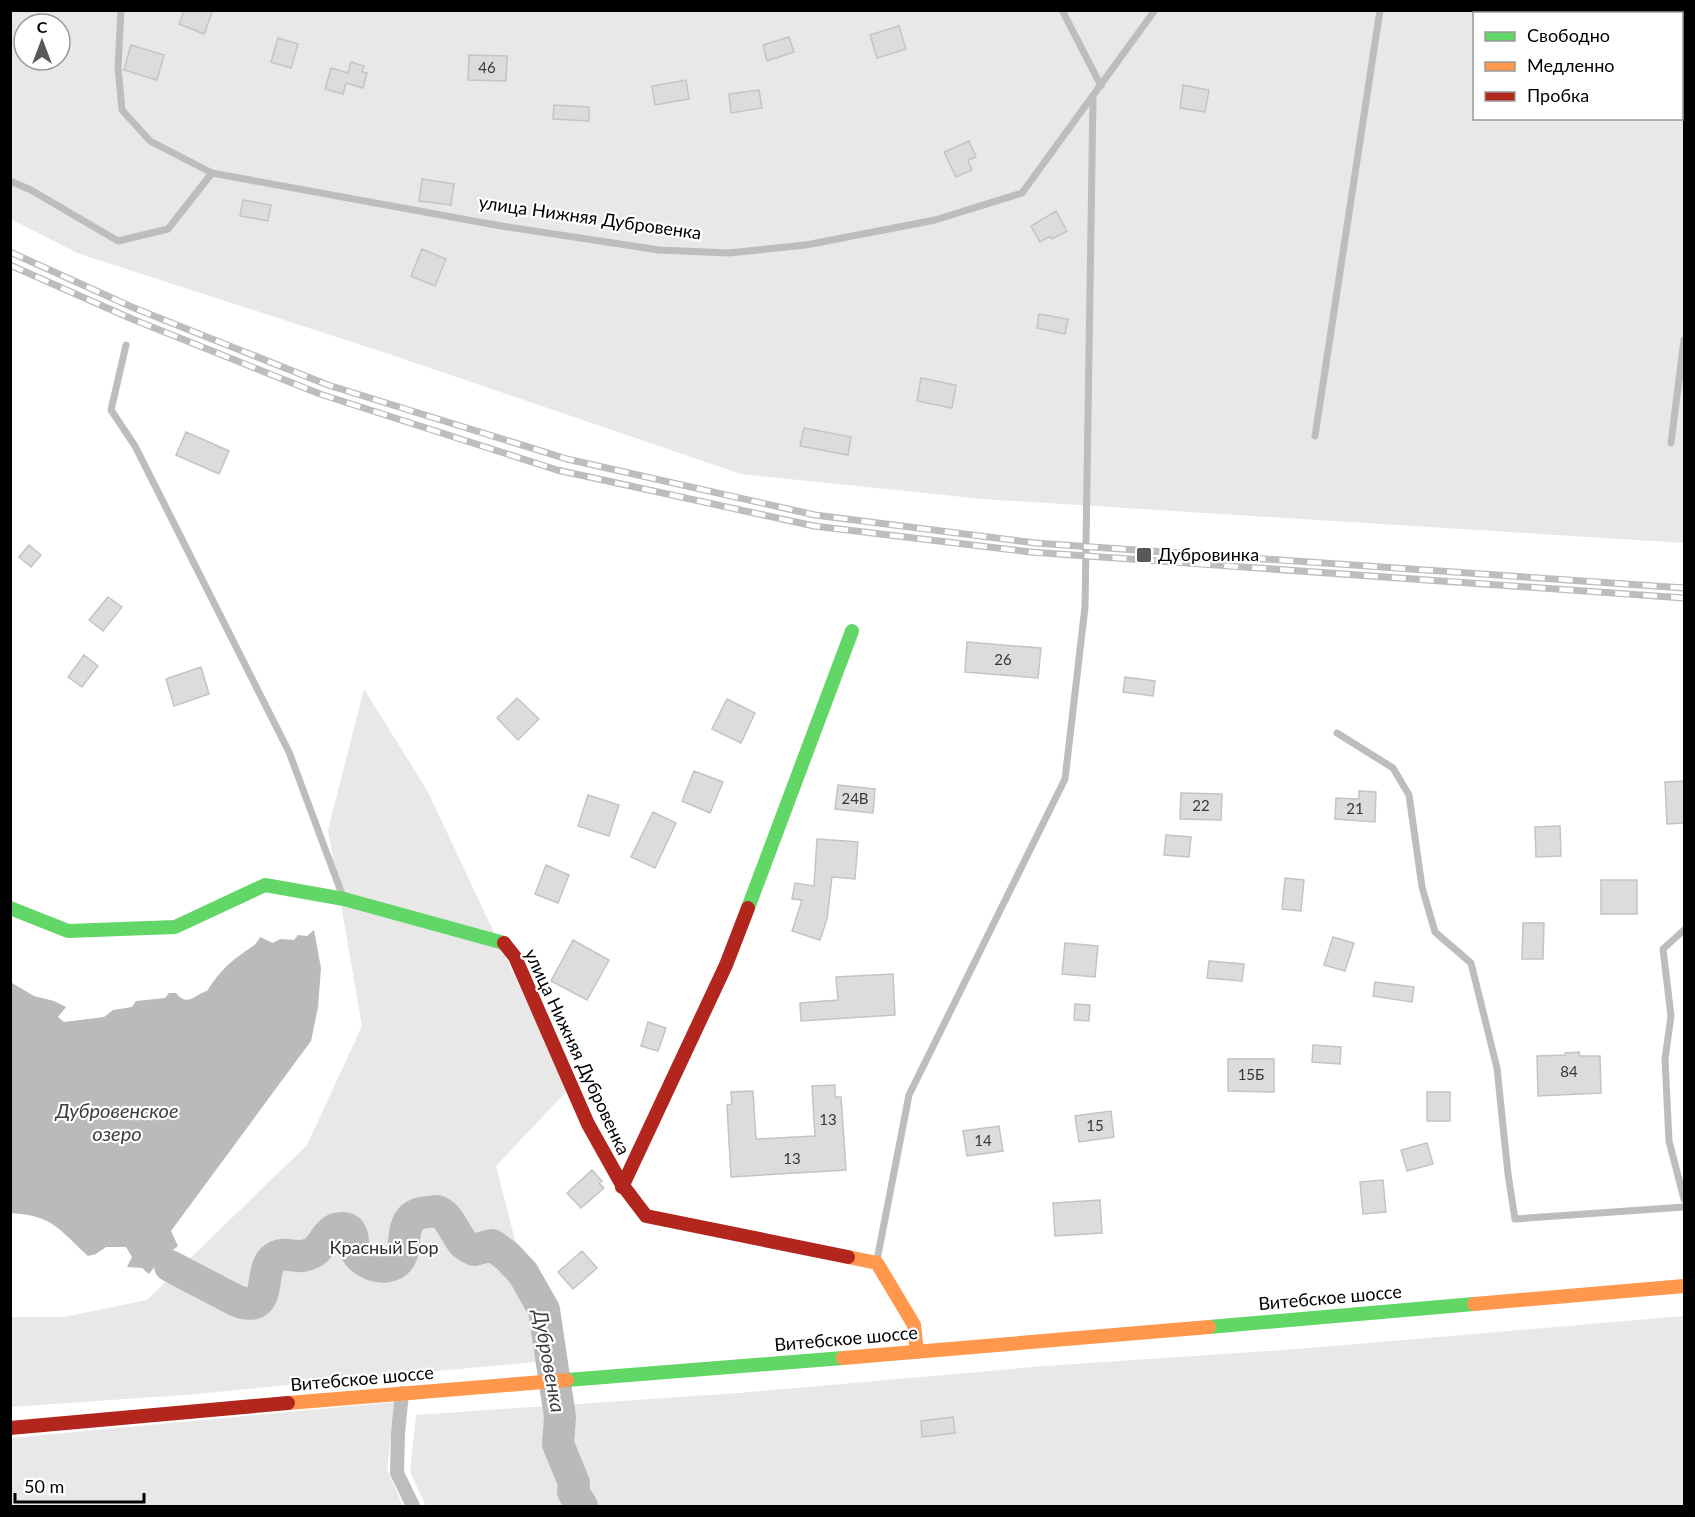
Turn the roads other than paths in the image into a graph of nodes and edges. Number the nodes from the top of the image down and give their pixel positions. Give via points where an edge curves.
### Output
1 (121, 10) edge
2 (1062, 10) edge
3 (1155, 10) edge
4 (1380, 10) edge
5 (1101, 86) junction
6 (1093, 98) junction
7 (212, 172) junction
8 (10, 181) edge
9 (1684, 340) edge
10 (126, 345) dead end
11 (1316, 436) dead end
12 (1671, 443) dead end
13 (852, 631) dead end
14 (1337, 733) dead end
15 (344, 899) junction
16 (10, 908) edge
17 (1684, 930) edge
18 (622, 1186) junction
19 (1684, 1199) edge
20 (1684, 1207) edge
21 (877, 1263) junction
22 (1684, 1286) edge
23 (917, 1352) junction
24 (402, 1393) junction
25 (10, 1428) edge
26 (413, 1506) edge

1 - 7 lane, улица Нижняя Дубровенка via 118,68 122,110 150,141
2 - 5 lane
3 - 5 lane, улица Нижняя Дубровенка
4 - 11 lane
5 - 6 lane, улица Нижняя Дубровенка
6 - 7 lane, улица Нижняя Дубровенка via 1022,193 935,220 806,245 729,253 659,250 501,226
6 - 21 lane via 1085,607 1065,779 909,1095
7 - 8 lane via 168,230 118,241
9 - 12 lane
10 - 15 lane via 111,410 135,447 289,752
13 - 18 street, улица Нижняя Дубровенка via 726,965
14 - 20 lane via 1393,768 1409,795 1422,887 1435,932 1471,963 1497,1068 1515,1219
15 - 16 street, улица Нижняя Дубровенка via 265,885 176,927 80,931 68,931
15 - 18 street, улица Нижняя Дубровенка via 505,943 515,957 582,1114
17 - 19 lane via 1663,949 1671,1016 1665,1059 1669,1141
18 - 21 street, улица Нижняя Дубровенка via 646,1216
21 - 23 street via 914,1325
22 - 23 street, Витебское шоссе
23 - 24 street, Витебское шоссе
24 - 25 street, Витебское шоссе
24 - 26 street via 398,1473

